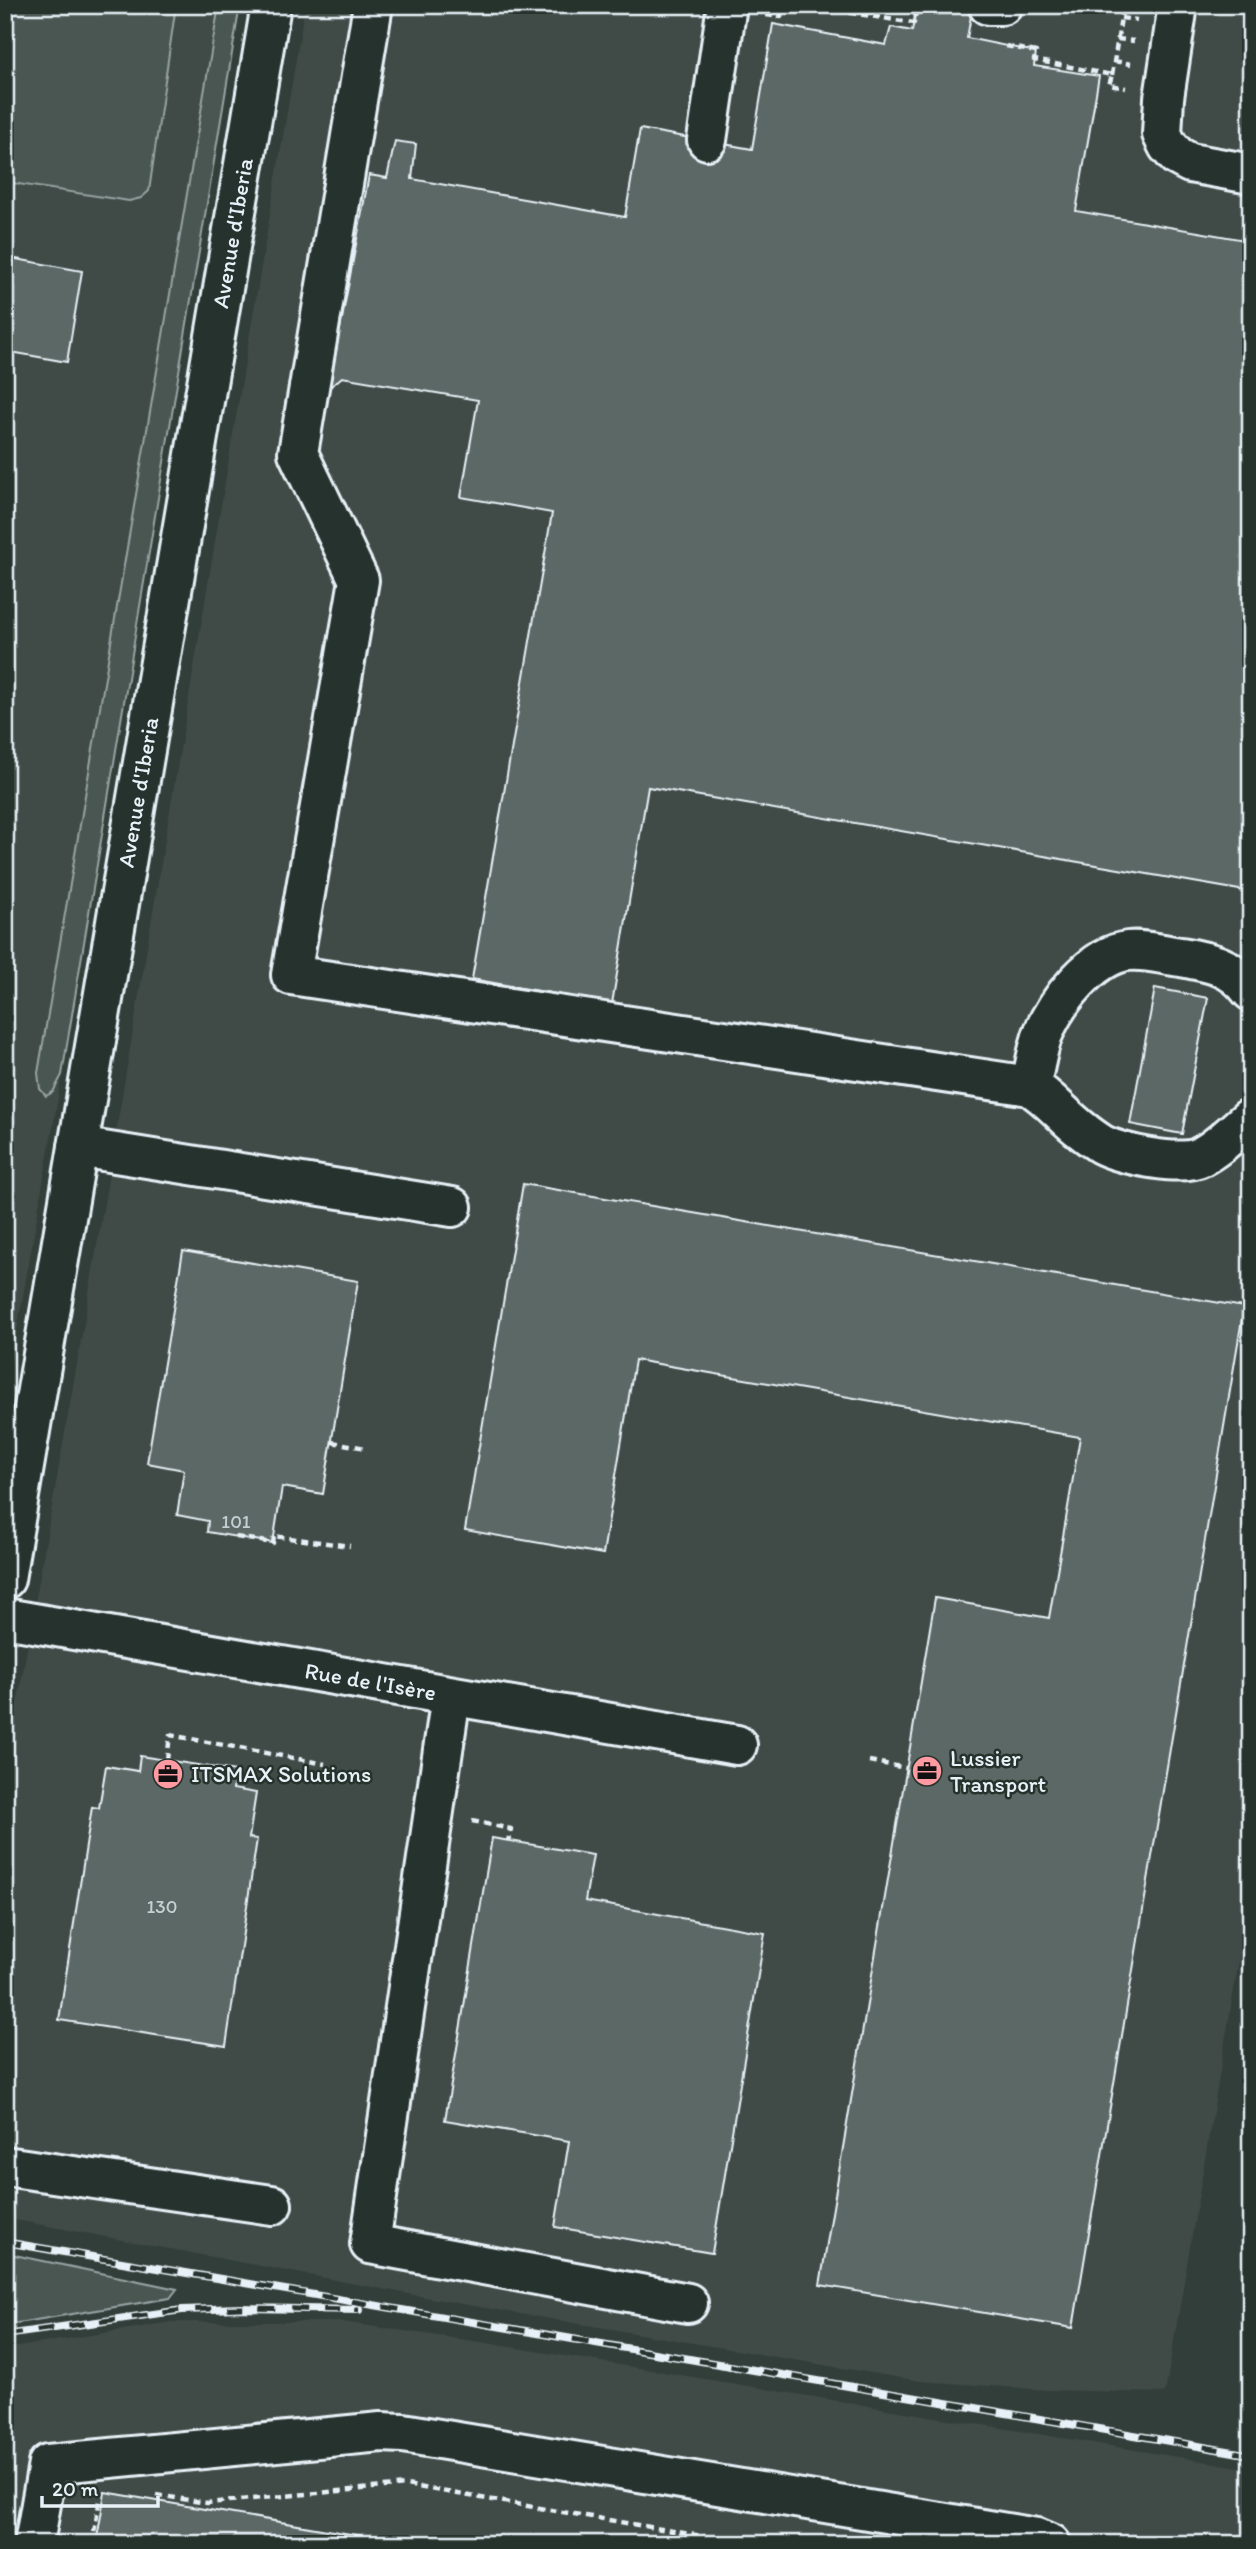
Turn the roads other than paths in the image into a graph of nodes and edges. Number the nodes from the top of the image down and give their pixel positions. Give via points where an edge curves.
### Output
1 (271, 5) edge
2 (373, 5) edge
3 (727, 5) edge
4 (988, 5) edge
5 (1002, 5) edge
6 (1178, 5) edge
7 (707, 140) dead end
8 (1251, 174) edge
9 (1251, 991) edge
10 (1030, 1086) junction
11 (1251, 1117) edge
12 (78, 1147) junction
13 (452, 1208) dead end
14 (5, 1579) edge
15 (5, 1618) edge
16 (451, 1696) junction
17 (737, 1745) dead end
18 (5, 2166) edge
19 (272, 2205) dead end
20 (688, 2303) dead end
21 (34, 2544) edge
22 (1051, 2544) edge

1 - 12 street, Avenue d'Iberia
2 - 10 street via 298,453 359,580 291,975
3 - 7 street
4 - 5 street
6 - 8 street via 1162,134 1177,156 1190,163
9 - 10 street via 1231,970 1210,962 1128,951 1108,956 1091,967 1063,1000 1044,1033
10 - 11 street via 1101,1144 1169,1160 1198,1159
12 - 13 street
12 - 14 street, Avenue d'Iberia
15 - 16 street, Rue de l'Isère
16 - 17 street, Rue de l'Isère
16 - 20 street via 370,2244
18 - 19 street
21 - 22 street via 48,2464 381,2432 1037,2538

